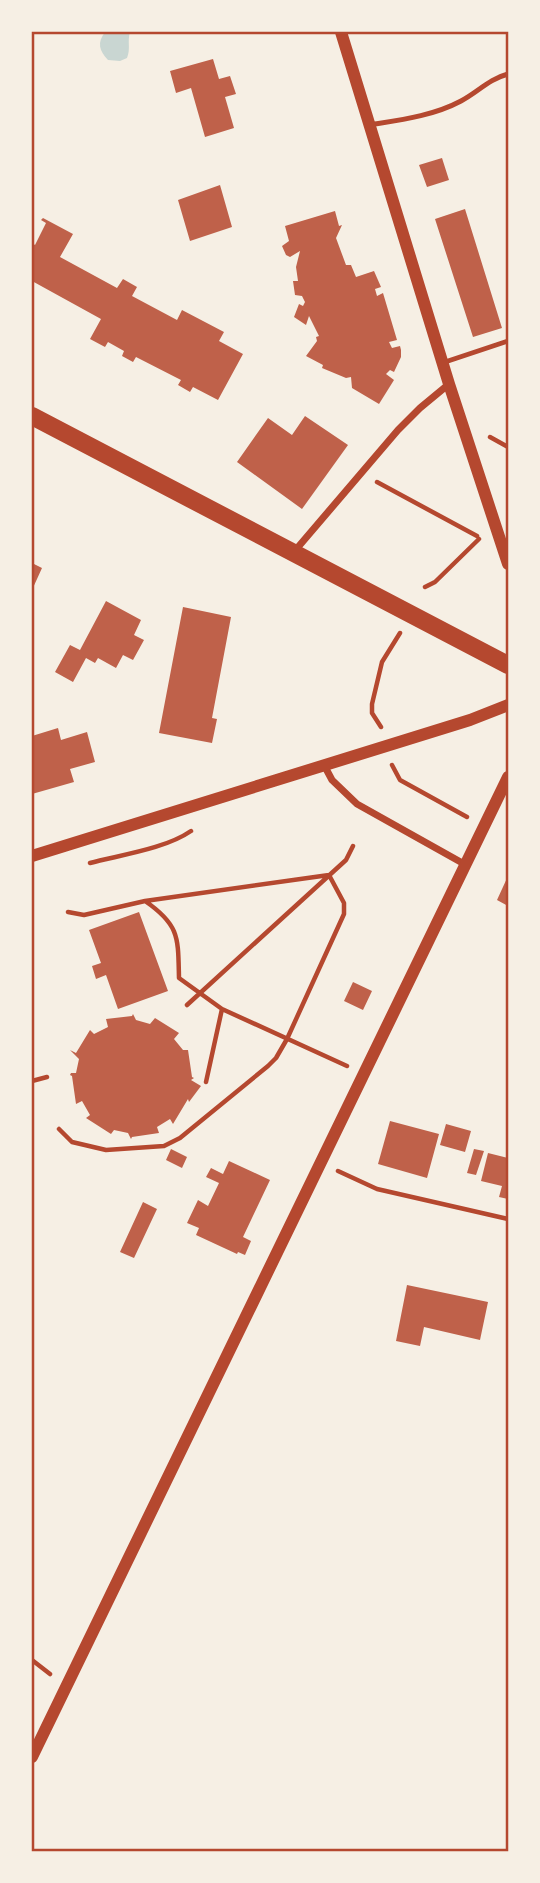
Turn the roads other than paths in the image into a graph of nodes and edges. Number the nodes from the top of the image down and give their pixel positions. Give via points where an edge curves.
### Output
1 (341, 32) edge
2 (509, 74) edge
3 (369, 125) junction
4 (509, 341) edge
5 (442, 363) junction
6 (449, 384) junction
7 (32, 416) edge
8 (293, 553) junction
9 (507, 557) edge
10 (509, 665) edge
11 (509, 705) edge
12 (324, 765) junction
13 (509, 777) edge
14 (32, 856) edge
15 (466, 866) junction
16 (32, 1756) edge

1 - 3 street
2 - 3 lane via 433,113
3 - 5 street
4 - 5 lane
5 - 6 street
6 - 8 street via 398,430
6 - 9 street
7 - 8 main road
8 - 10 main road
11 - 12 street
12 - 14 street
12 - 15 street via 332,780 357,804
13 - 15 street
15 - 16 street

